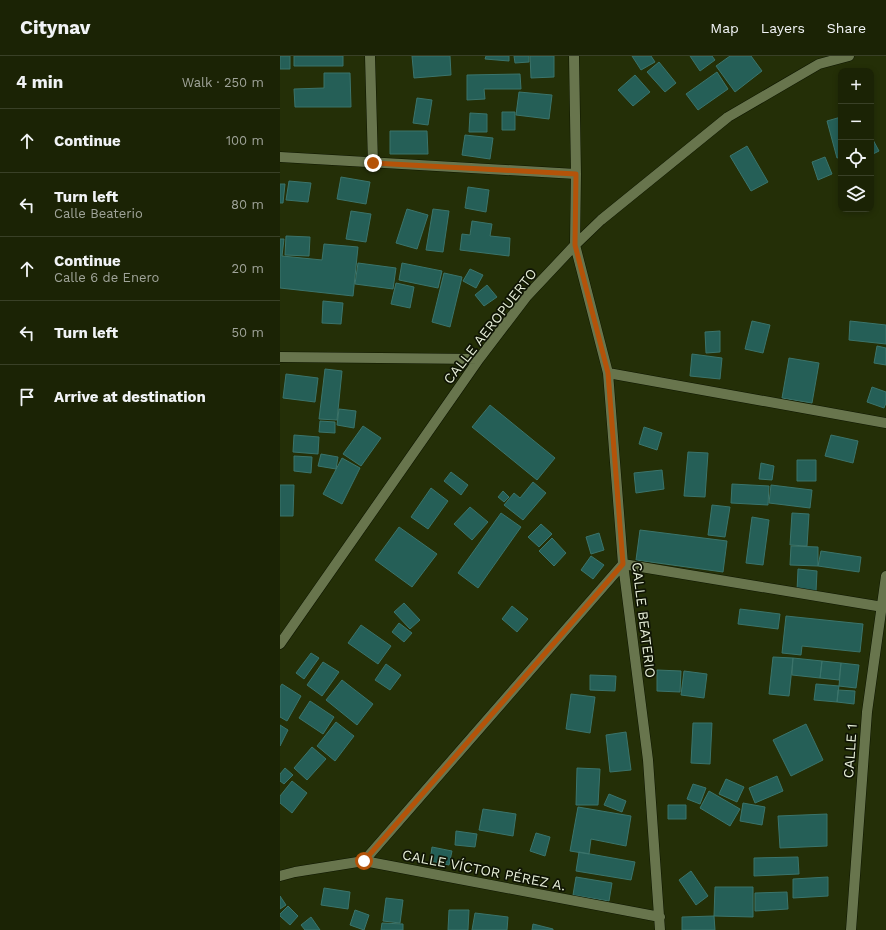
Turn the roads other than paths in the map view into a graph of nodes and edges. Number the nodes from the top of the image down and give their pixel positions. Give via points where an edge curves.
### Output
1 (370, 56) edge
2 (574, 56) edge
3 (849, 56) edge
4 (280, 157) edge
5 (373, 163) junction
6 (576, 174) junction
7 (575, 245) junction
8 (280, 357) edge
9 (479, 359) junction
10 (608, 373) junction
11 (886, 423) edge
12 (623, 564) junction
13 (886, 576) edge
14 (883, 608) junction
15 (280, 644) edge
16 (364, 861) junction
17 (280, 876) edge
18 (660, 917) junction
19 (660, 930) edge
20 (851, 930) edge

1 - 5 street
2 - 6 street, CALLE BEATERIO
3 - 7 street, CALLE AEROPUERTO via 819,64 728,117 601,220
4 - 5 street
5 - 6 street
6 - 7 street, CALLE BEATERIO
7 - 9 street, CALLE AEROPUERTO via 527,296
7 - 10 street, CALLE BEATERIO
8 - 9 street
9 - 15 street, CALLE AEROPUERTO
10 - 11 street
10 - 12 street, CALLE BEATERIO
12 - 14 street
12 - 16 street
12 - 18 street, CALLE BEATERIO via 648,760
13 - 14 street, CALLE 1
14 - 20 street, CALLE 1 via 867,712
16 - 17 street, CALLE VÍCTOR PÉREZ A.
16 - 18 street, CALLE VÍCTOR PÉREZ A.
18 - 19 street, CALLE BEATERIO

